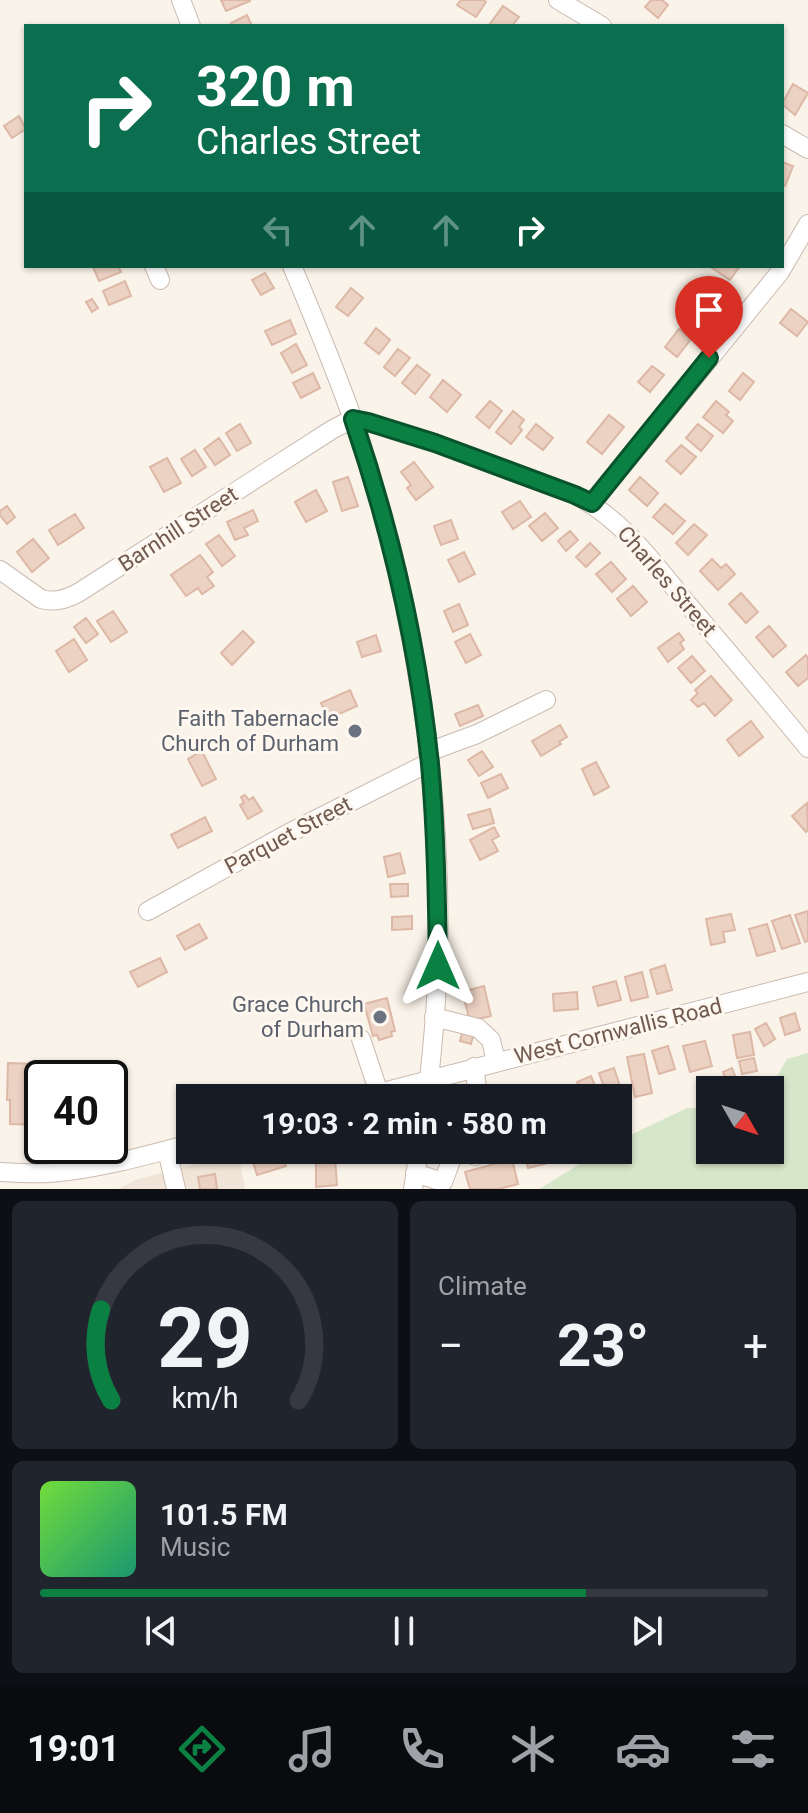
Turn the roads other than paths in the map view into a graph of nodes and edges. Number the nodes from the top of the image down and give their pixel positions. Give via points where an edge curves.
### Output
1 (181, 0) edge
2 (558, 0) edge
3 (190, 24) edge
4 (599, 24) edge
5 (784, 135) edge
6 (808, 149) edge
7 (808, 224) edge
8 (784, 265) edge
9 (293, 268) edge
10 (782, 268) edge
11 (353, 419) junction
12 (592, 503) junction
13 (0, 570) edge
14 (546, 700) dead end
15 (808, 748) edge
16 (429, 757) junction
17 (148, 911) dead end
18 (808, 982) edge
19 (434, 1017) junction
20 (361, 1039) dead end
21 (496, 1062) junction
22 (474, 1067) junction
23 (367, 1084) edge
24 (428, 1084) edge
25 (438, 1084) edge
26 (477, 1084) edge
27 (176, 1148) edge
28 (167, 1150) junction
29 (450, 1164) edge
30 (0, 1172) edge
31 (414, 1181) edge
32 (176, 1189) edge

1 - 3 street
2 - 4 street
5 - 6 street
7 - 8 street
9 - 11 street
10 - 12 street
11 - 12 street, Charles Street via 449,448
11 - 13 street, Barnhill Street via 67,598 41,599
11 - 16 street via 408,618
12 - 15 street, Charles Street via 627,533
14 - 16 street, Parquet Street
16 - 17 street, Parquet Street
16 - 19 street via 438,888
18 - 21 street, West Cornwallis Road
19 - 21 street via 478,1028 491,1040
19 - 24 street
20 - 23 street
21 - 22 street, West Cornwallis Road
22 - 25 street, West Cornwallis Road
22 - 26 street
27 - 28 street
28 - 30 street via 91,1168
28 - 32 street
29 - 31 street via 443,1182

